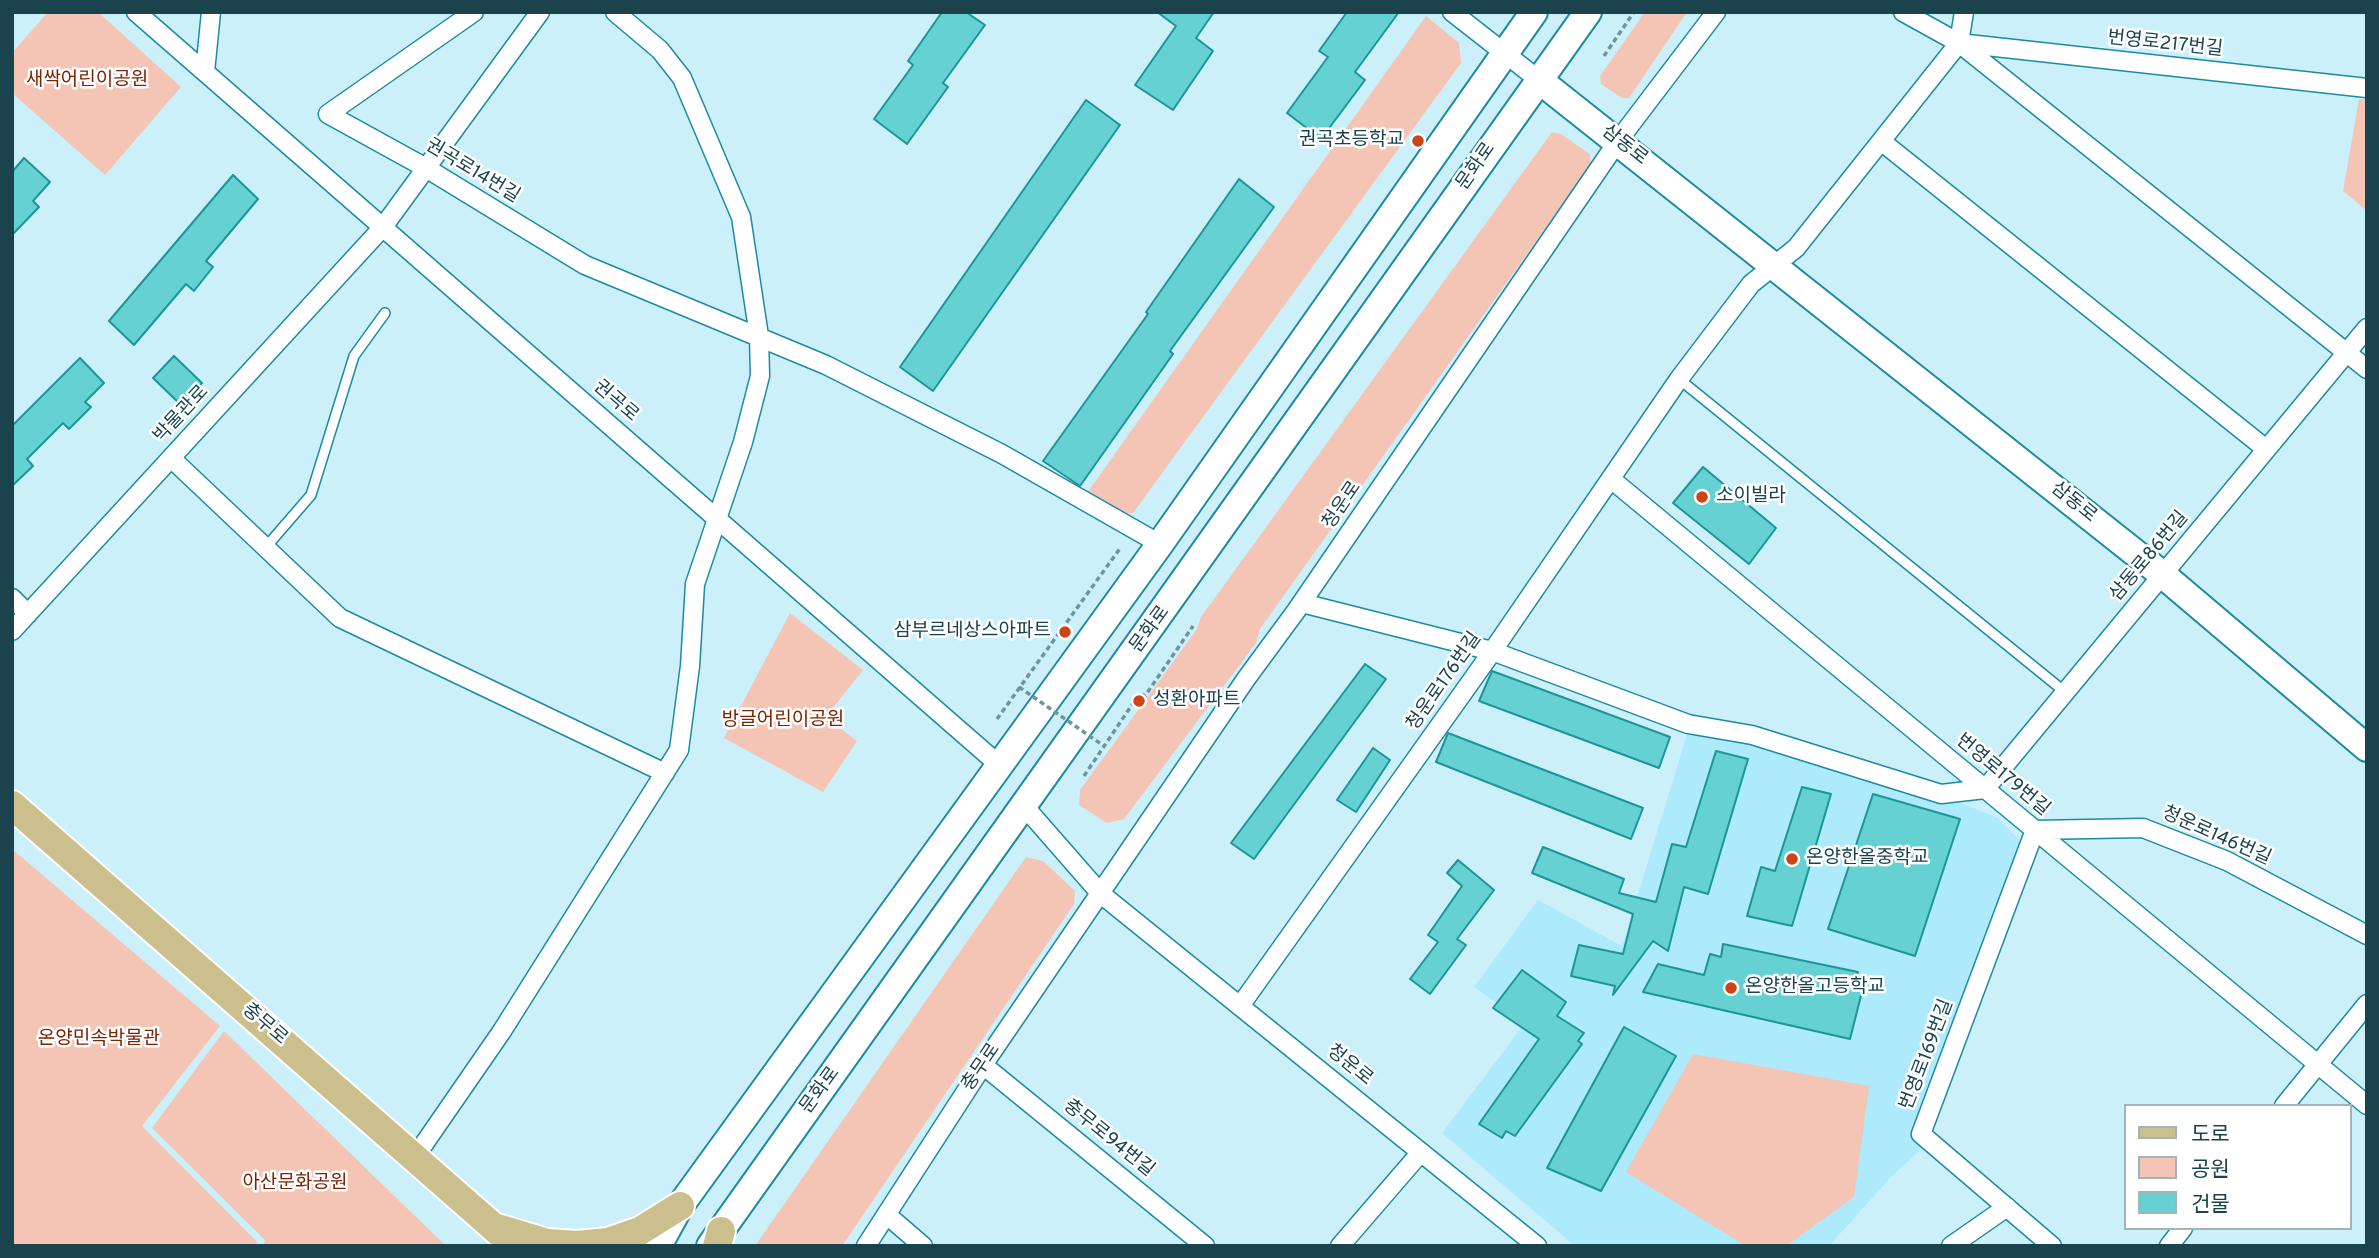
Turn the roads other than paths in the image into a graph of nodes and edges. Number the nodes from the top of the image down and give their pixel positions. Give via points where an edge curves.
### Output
1 (136, 12) edge
2 (211, 12) edge
3 (474, 12) edge
4 (540, 12) edge
5 (615, 12) edge
6 (1452, 12) edge
7 (1534, 12) edge
8 (1588, 12) edge
9 (1716, 12) edge
10 (1903, 12) edge
11 (1964, 12) edge
12 (1959, 43) junction
13 (1505, 54) junction
14 (205, 72) junction
15 (1539, 80) junction
16 (2367, 88) edge
17 (1618, 141) junction
18 (1881, 141) junction
19 (426, 168) junction
20 (383, 228) junction
21 (1774, 265) junction
22 (385, 313) dead end
23 (2367, 328) edge
24 (759, 337) junction
25 (2347, 353) junction
26 (2367, 369) edge
27 (1679, 379) junction
28 (2266, 449) junction
29 (171, 458) junction
30 (1611, 479) junction
31 (716, 518) junction
32 (1160, 544) junction
33 (265, 547) junction
34 (2163, 575) junction
35 (12, 598) edge
36 (1302, 603) junction
37 (28, 614) junction
38 (12, 631) edge
39 (1492, 651) junction
40 (2066, 692) junction
41 (2367, 748) edge
42 (998, 764) junction
43 (665, 773) junction
44 (1985, 789) junction
45 (12, 805) edge
46 (1024, 806) junction
47 (2035, 830) junction
48 (1101, 894) junction
49 (2367, 935) edge
50 (2367, 1004) edge
51 (1240, 1006) junction
52 (2318, 1064) junction
53 (983, 1065) junction
54 (2286, 1104) edge
55 (2367, 1105) edge
56 (1421, 1152) junction
57 (415, 1157) junction
58 (680, 1206) junction
59 (2007, 1207) junction
60 (887, 1215) junction
61 (2181, 1230) edge
62 (507, 1240) edge
63 (716, 1241) edge
64 (658, 1246) edge
65 (866, 1246) edge
66 (923, 1246) edge
67 (1205, 1246) edge
68 (1340, 1246) edge
69 (1536, 1246) edge
70 (1951, 1246) edge
71 (2052, 1246) edge
72 (2169, 1246) edge

1 - 14 street, 권곡로
2 - 14 street
3 - 19 street, 권곡로14번길 via 328,114
4 - 19 street, 박물관로
5 - 24 street via 660,50 682,78 741,217
6 - 13 street
7 - 13 main road
8 - 15 main road, 문화로
9 - 17 street
10 - 12 street
11 - 12 street
12 - 16 street, 번영로217번길
12 - 18 street
12 - 25 street
13 - 15 street
13 - 32 main road
14 - 20 street, 권곡로
15 - 17 main road, 삼동로
15 - 46 main road, 문화로
17 - 21 main road, 삼동로
17 - 36 street, 청운로
18 - 21 street via 1796,248
18 - 28 street
19 - 20 street, 박물관로
19 - 24 street, 권곡로14번길 via 585,265
20 - 29 street, 박물관로
20 - 31 street, 권곡로
21 - 27 street, 청운로176번길 via 1751,284
21 - 34 main road, 삼동로
22 - 33 lane via 354,356 311,495
23 - 25 street, 삼동로86번길
24 - 31 street via 760,376
24 - 32 street via 826,365 990,448
25 - 26 street
25 - 28 street, 삼동로86번길
27 - 30 street, 청운로176번길
27 - 40 lane
28 - 34 street, 삼동로86번길
29 - 33 street
29 - 37 street, 박물관로
30 - 39 street, 청운로176번길
30 - 44 street, 번영로179번길
31 - 42 street, 권곡로
31 - 43 street via 695,584 679,750
32 - 42 main road
33 - 43 street via 340,618
34 - 40 street, 삼동로86번길
34 - 41 main road, 삼동로
35 - 37 street
36 - 39 street
36 - 48 street, 청운로
37 - 38 street, 박물관로
39 - 44 street via 1688,724 1752,735 1941,794
39 - 51 street, 청운로176번길
40 - 44 street, 삼동로86번길
42 - 58 main road
43 - 57 street via 502,1031
44 - 47 street, 번영로179번길
45 - 57 main road, 충무로
46 - 48 street, 청운로
46 - 63 main road, 문화로
47 - 49 street, 청운로146번길 via 2143,828 2227,861
47 - 52 street, 번영로179번길
47 - 59 street, 번영로169번길 via 1921,1134
48 - 51 street, 청운로
48 - 53 street, 충무로
50 - 52 street
51 - 56 street, 청운로
52 - 54 street
52 - 55 street, 번영로179번길
53 - 60 street, 충무로
53 - 67 street, 충무로94번길
56 - 68 street
56 - 69 street, 청운로
57 - 62 main road, 충무로
58 - 62 main road via 640,1231 608,1242 577,1245
58 - 64 main road
59 - 70 street
59 - 71 street, 번영로169번길
60 - 65 street, 충무로
60 - 66 street
61 - 72 street

